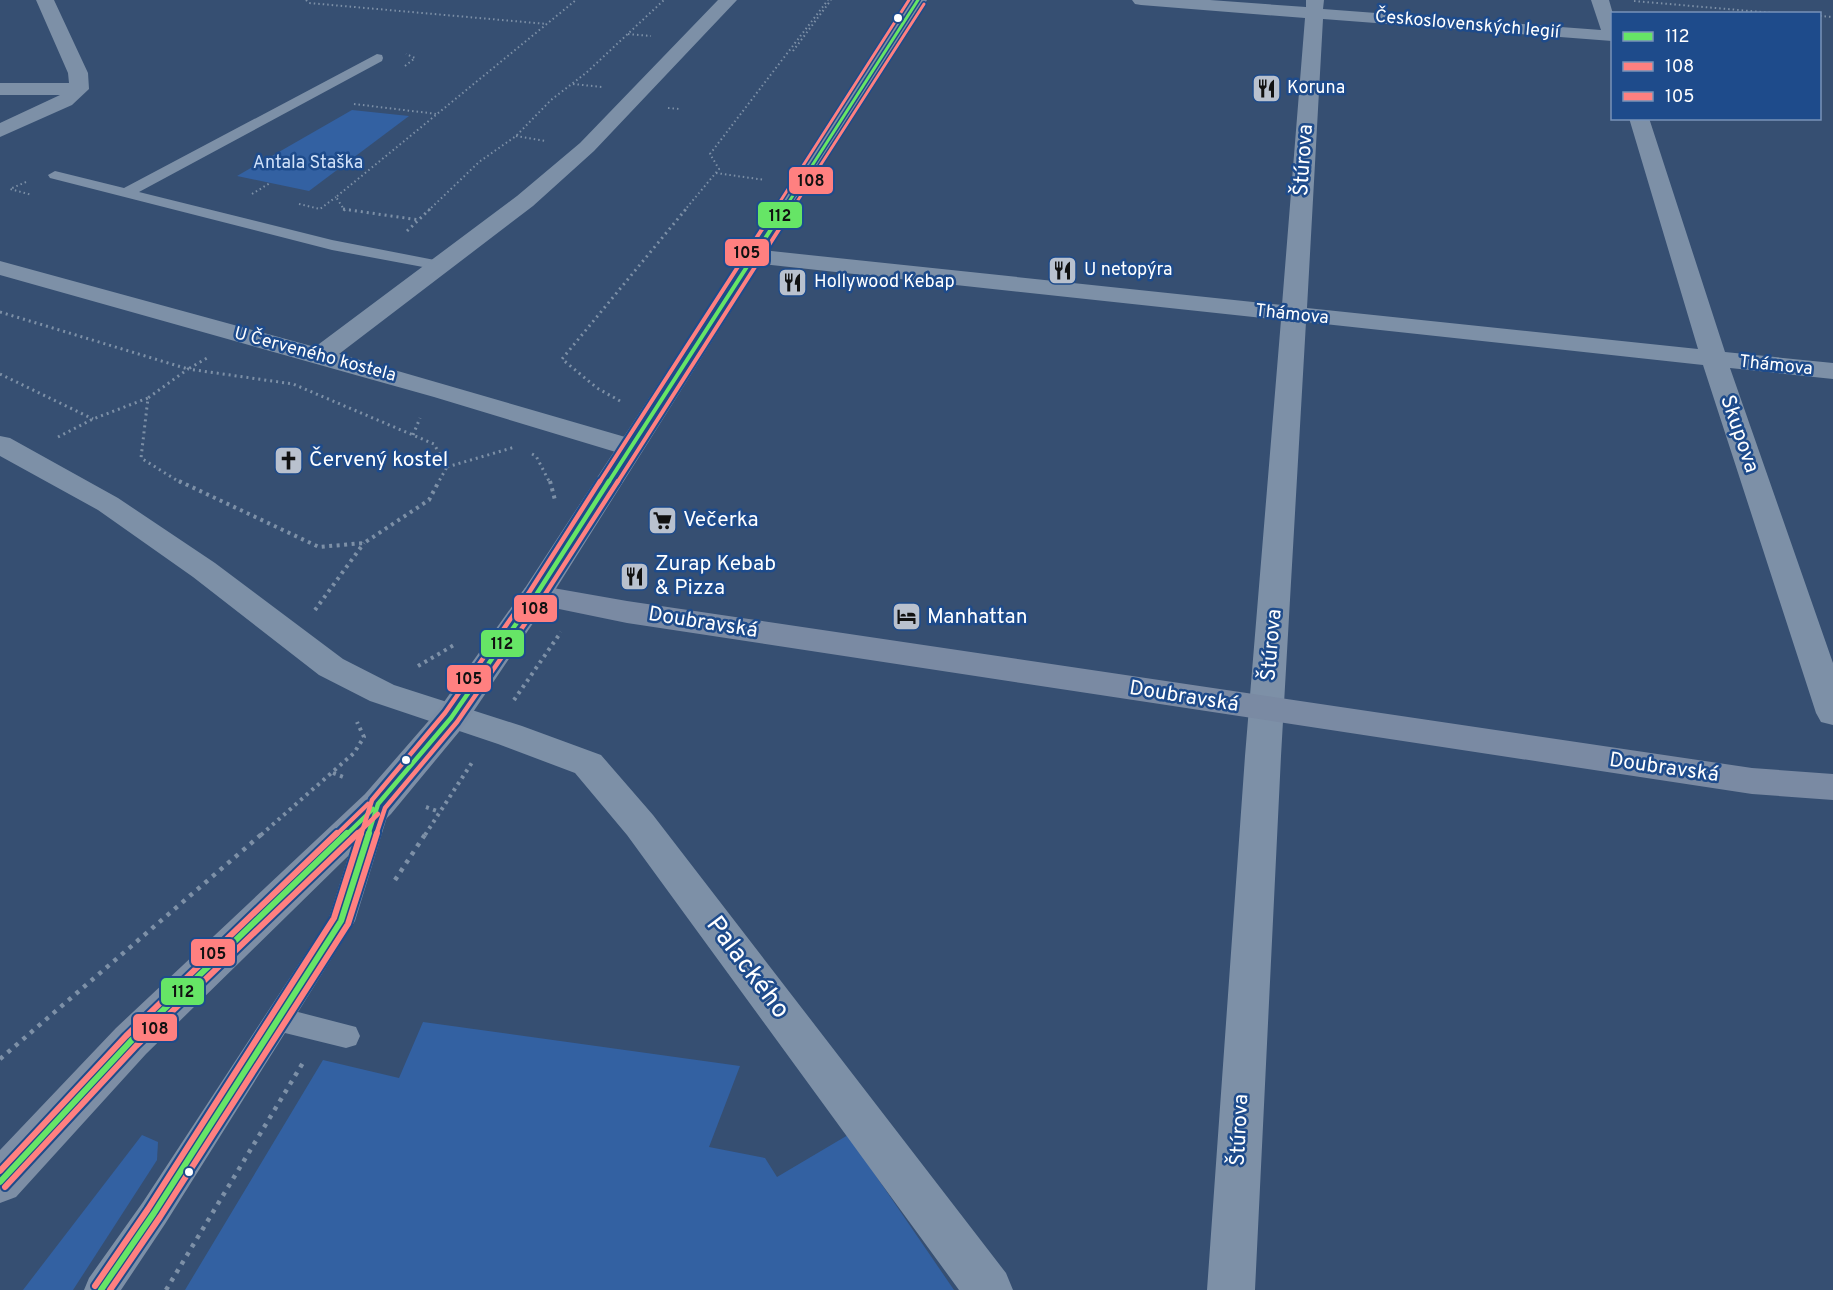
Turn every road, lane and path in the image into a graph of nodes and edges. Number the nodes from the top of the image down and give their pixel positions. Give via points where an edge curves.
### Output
1 (45, 0) edge
2 (306, 0) edge
3 (576, 0) edge
4 (663, 0) edge
5 (728, 0) edge
6 (829, 0) edge
7 (918, 0) edge
8 (1142, 0) edge
9 (1600, 0) edge
10 (1634, 1) edge
11 (1315, 6) edge
12 (1762, 12) edge
13 (548, 24) junction
14 (1611, 33) edge
15 (1611, 36) edge
16 (793, 51) dead end
17 (377, 58) dead end
18 (0, 89) edge
19 (79, 89) junction
20 (349, 104) dead end
21 (437, 114) junction
22 (733, 114) dead end
23 (739, 115) junction
24 (1640, 120) edge
25 (0, 131) edge
26 (715, 173) junction
27 (55, 175) dead end
28 (270, 183) dead end
29 (799, 184) junction
30 (126, 193) junction
31 (252, 194) dead end
32 (336, 197) junction
33 (320, 209) dead end
34 (420, 220) junction
35 (379, 254) junction
36 (752, 256) junction
37 (439, 265) junction
38 (0, 268) edge
39 (1, 313) edge
40 (1294, 315) junction
41 (245, 336) junction
42 (320, 356) junction
43 (1714, 359) junction
44 (188, 369) junction
45 (1833, 371) edge
46 (0, 374) edge
47 (148, 398) junction
48 (655, 407) junction
49 (93, 419) junction
50 (519, 446) dead end
51 (629, 447) junction
52 (10, 450) edge
53 (527, 451) dead end
54 (447, 467) junction
55 (556, 504) dead end
56 (536, 596) junction
57 (610, 609) junction
58 (459, 642) dead end
59 (418, 666) dead end
60 (1266, 709) junction
61 (1833, 713) edge
62 (451, 718) junction
63 (494, 730) junction
64 (333, 773) dead end
65 (1833, 788) edge
66 (378, 804) junction
67 (390, 888) dead end
68 (277, 1018) junction
69 (334, 1033) joint
70 (0, 1059) edge
71 (0, 1182) edge
72 (101, 1290) edge
73 (166, 1290) edge
74 (989, 1290) edge
75 (1231, 1290) edge

1 - 19 street via 78,73
2 - 13 path
3 - 13 path
4 - 34 path via 516,136 479,162
5 - 37 street via 587,147 525,201
6 - 16 path
6 - 23 path
7 - 29 main road
8 - 11 street, Československých legií
9 - 14 street
10 - 12 path
11 - 15 street, Československých legií
11 - 40 street, Štúrova
13 - 21 path
17 - 30 lane
18 - 19 street
19 - 25 street via 65,101
20 - 21 path
21 - 32 path
22 - 23 path
23 - 26 path via 710,154 719,169
24 - 43 street, Skupova
26 - 29 path
26 - 48 path via 562,359 617,400
27 - 30 lane
28 - 31 path
29 - 36 main road
30 - 35 lane
32 - 33 path
32 - 34 path via 345,211
34 - 35 path
35 - 37 lane
36 - 40 street, Thámova
36 - 48 main road
37 - 42 street
38 - 41 street, U Červeného kostela
39 - 44 path
40 - 43 street, Thámova
40 - 60 street, Štúrova
41 - 42 street, U Červeného kostela
41 - 44 path
42 - 51 street, U Červeného kostela
43 - 45 street, Thámova
43 - 61 street, Skupova
44 - 47 path
44 - 54 path via 293,384 434,444
46 - 49 path
47 - 49 path
47 - 54 path via 141,458 186,486 319,547 364,543 429,500
48 - 51 main road
49 - 52 path
50 - 54 path
51 - 56 main road
52 - 62 street via 118,510 331,667 382,693
53 - 55 path via 536,456 549,479
56 - 57 street, Doubravská
56 - 62 main road
57 - 60 street, Doubravská
57 - 63 path via 598,632 562,631
58 - 59 path
60 - 65 street, Doubravská via 1752,781
60 - 75 street, Štúrova
62 - 63 street, Palackého
62 - 66 main road
63 - 67 path
63 - 74 street, Palackého via 588,764 640,825
64 - 70 path
66 - 68 lane via 341,921
66 - 71 main road via 131,1041
68 - 69 lane
68 - 72 lane
69 - 73 path

